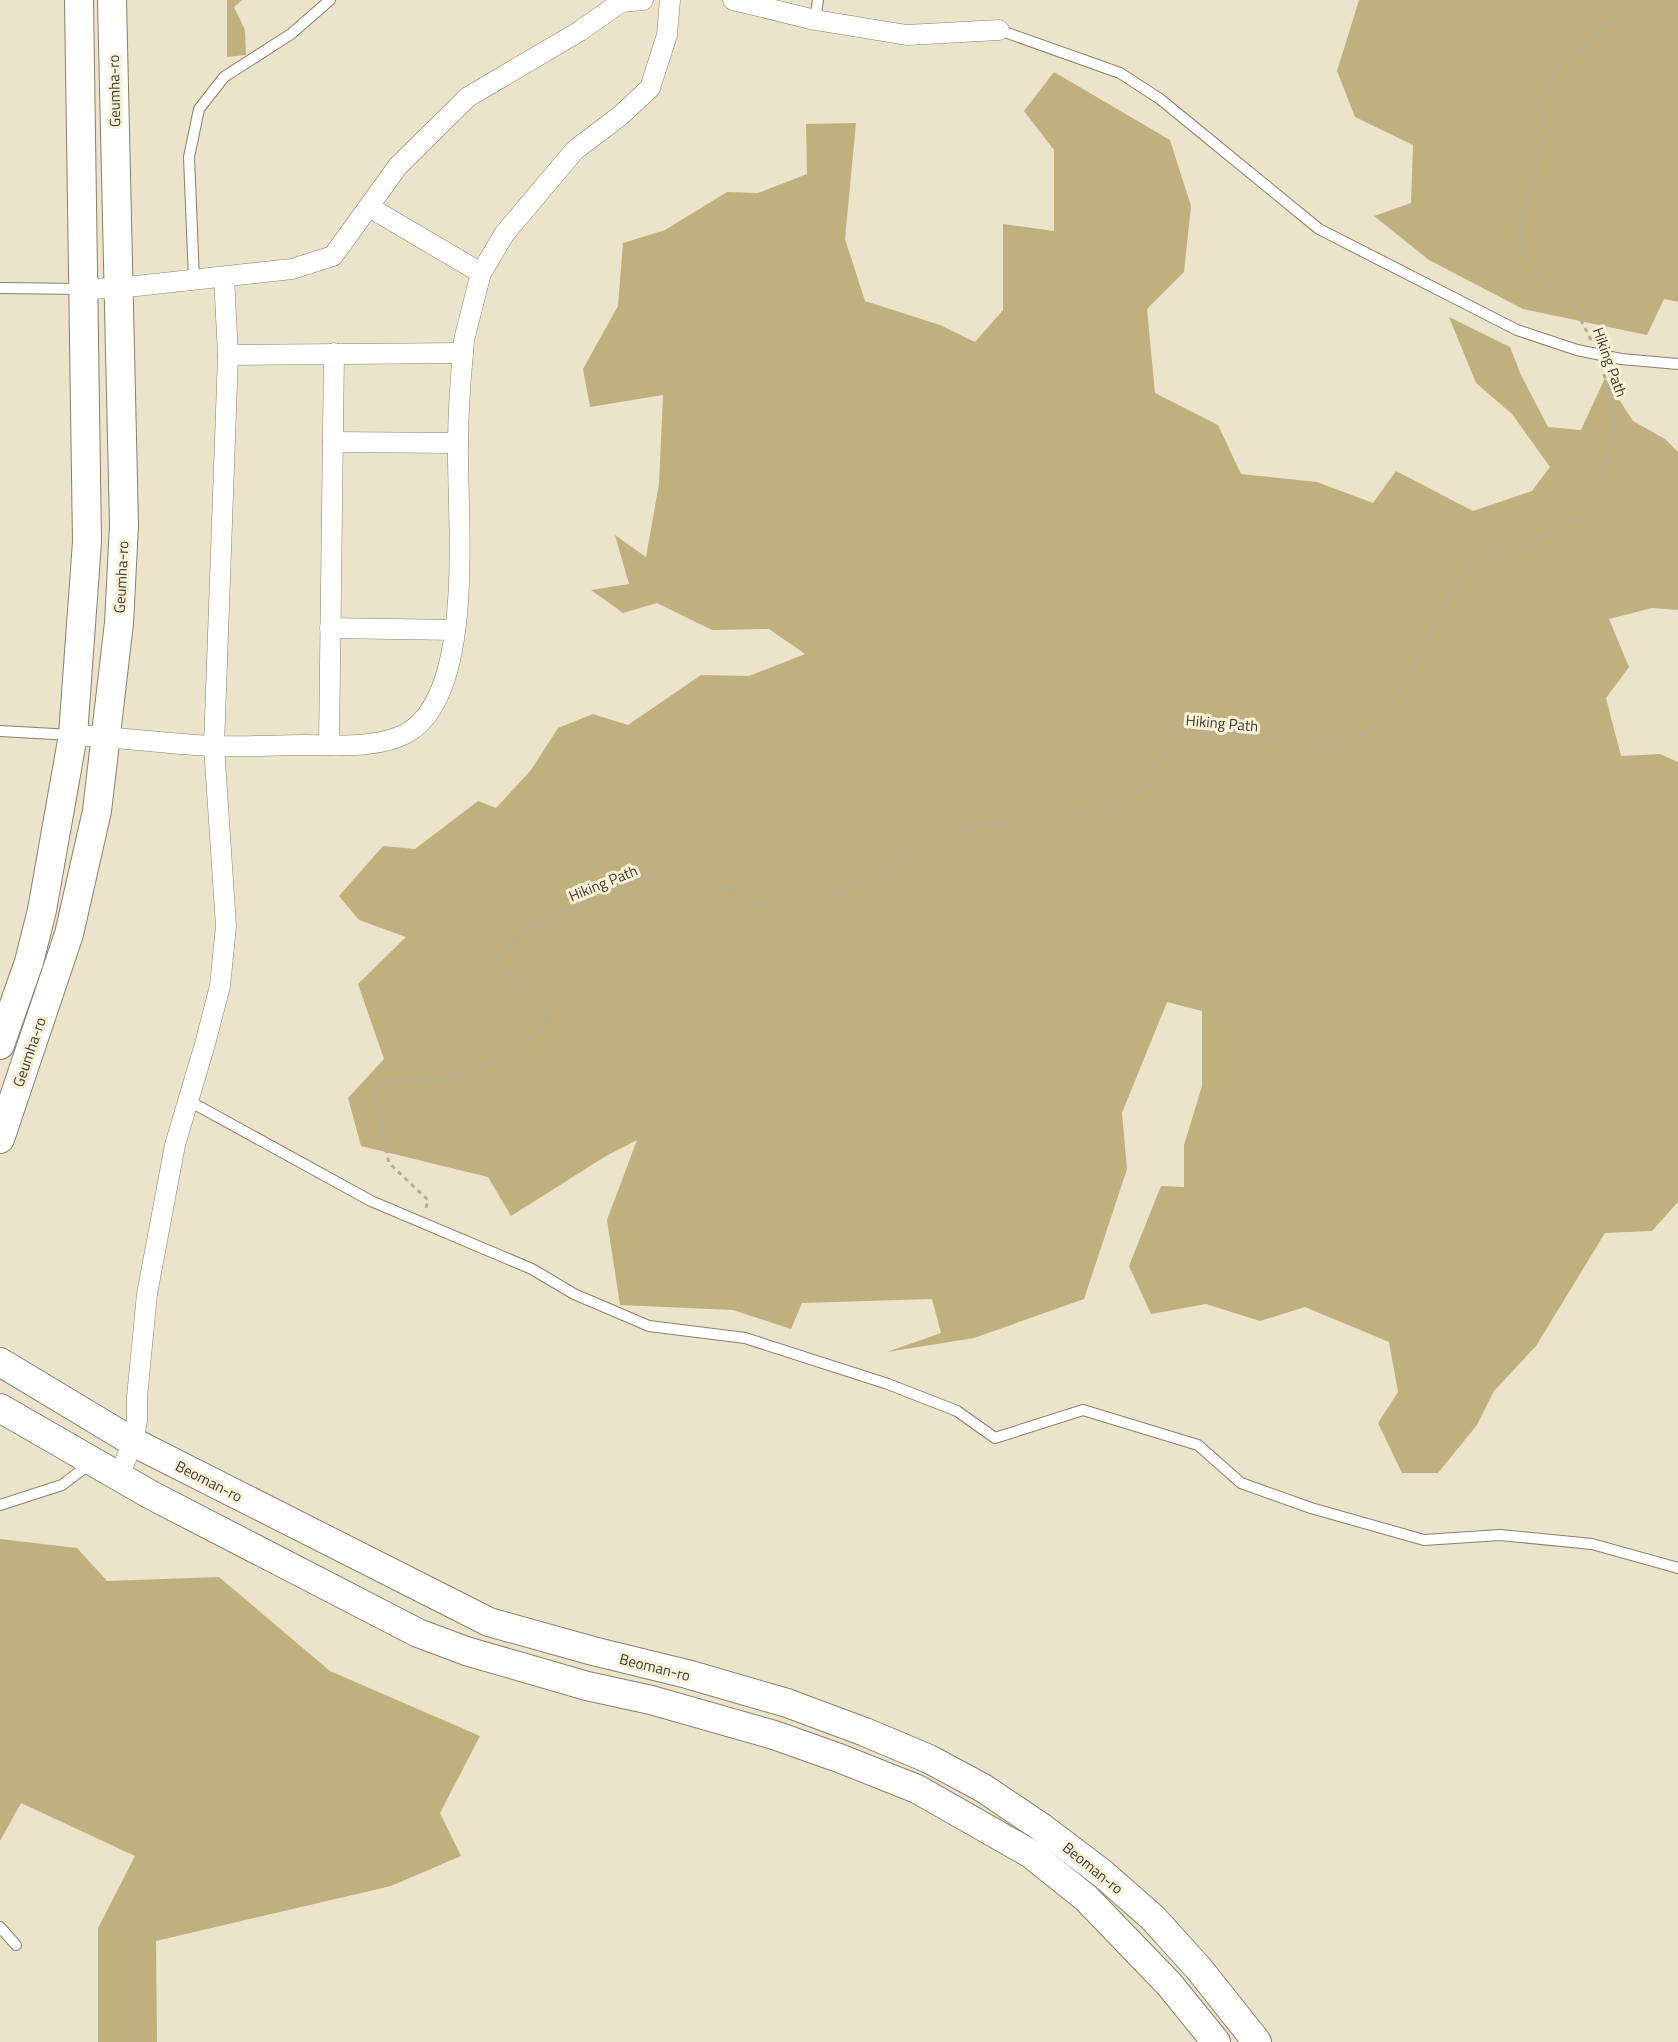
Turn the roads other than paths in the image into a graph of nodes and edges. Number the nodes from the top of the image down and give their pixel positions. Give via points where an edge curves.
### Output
1 (79, 0) edge
2 (112, 0) edge
3 (330, 0) edge
4 (642, 0) edge
5 (669, 0) edge
6 (733, 0) edge
7 (816, 10) edge
8 (999, 30) joint
9 (369, 207) junction
10 (481, 273) junction
11 (224, 277) junction
12 (194, 280) junction
13 (0, 288) edge
14 (118, 288) junction
15 (83, 289) junction
16 (334, 353) junction
17 (463, 353) junction
18 (228, 355) junction
19 (1678, 364) edge
20 (333, 442) junction
21 (458, 443) junction
22 (330, 628) junction
23 (454, 630) junction
24 (0, 731) edge
25 (73, 735) junction
26 (106, 736) junction
27 (329, 745) junction
28 (214, 746) junction
29 (0, 1045) edge
30 (189, 1101) junction
31 (0, 1139) edge
32 (0, 1346) edge
33 (0, 1362) edge
34 (45, 1387) junction
35 (4, 1411) edge
36 (133, 1442) junction
37 (93, 1461) junction
38 (119, 1476) junction
39 (0, 1505) edge
40 (1678, 1568) edge
41 (0, 1927) edge
42 (16, 1945) dead end
43 (1216, 2042) edge
44 (1257, 2042) edge

1 - 15 main road, Geumha-ro
2 - 14 main road, Geumha-ro
3 - 12 lane via 291,34 224,77 199,109 189,156
4 - 9 street via 621,2 580,31 468,97 398,166
5 - 10 street via 667,35 650,88 575,150 505,233
6 - 7 street
7 - 8 street via 908,35
8 - 19 lane via 1120,73 1160,99 1318,229 1517,330 1621,360
9 - 10 street
9 - 11 street via 333,256 292,269
10 - 17 street
11 - 12 street
11 - 18 street
12 - 14 street
13 - 15 lane
14 - 15 street
14 - 26 main road, Geumha-ro via 124,525 119,623
15 - 25 main road, Geumha-ro via 87,542
16 - 17 street
16 - 18 street
16 - 20 street
17 - 21 street
18 - 28 street
20 - 21 street
20 - 22 street
21 - 23 street via 460,532
22 - 23 street
22 - 27 street
23 - 27 street via 451,662 439,695 424,718 407,733 377,743
24 - 25 lane
25 - 26 street
25 - 29 main road, Geumha-ro via 42,910 29,962
26 - 28 street
26 - 31 main road, Geumha-ro via 96,811 69,933
27 - 28 street
28 - 30 street via 226,926 220,986
30 - 36 street via 175,1145 147,1294
30 - 40 lane via 371,1201 532,1269 574,1294 649,1326 745,1338 877,1380 957,1411 995,1438 1083,1410 1198,1445 1240,1483 1424,1540 1500,1535 1592,1544
32 - 34 main road
33 - 34 main road, Beoman-ro
34 - 36 main road, Beoman-ro
35 - 37 main road, Beoman-ro
36 - 38 street
36 - 44 main road, Beoman-ro via 489,1622 787,1704 929,1759 982,1788 1103,1874 1153,1918
37 - 38 main road, Beoman-ro
37 - 39 lane via 62,1485
38 - 43 main road, Beoman-ro via 418,1633 587,1686 774,1735 917,1789 1031,1854 1086,1898 1169,1984
41 - 42 lane

